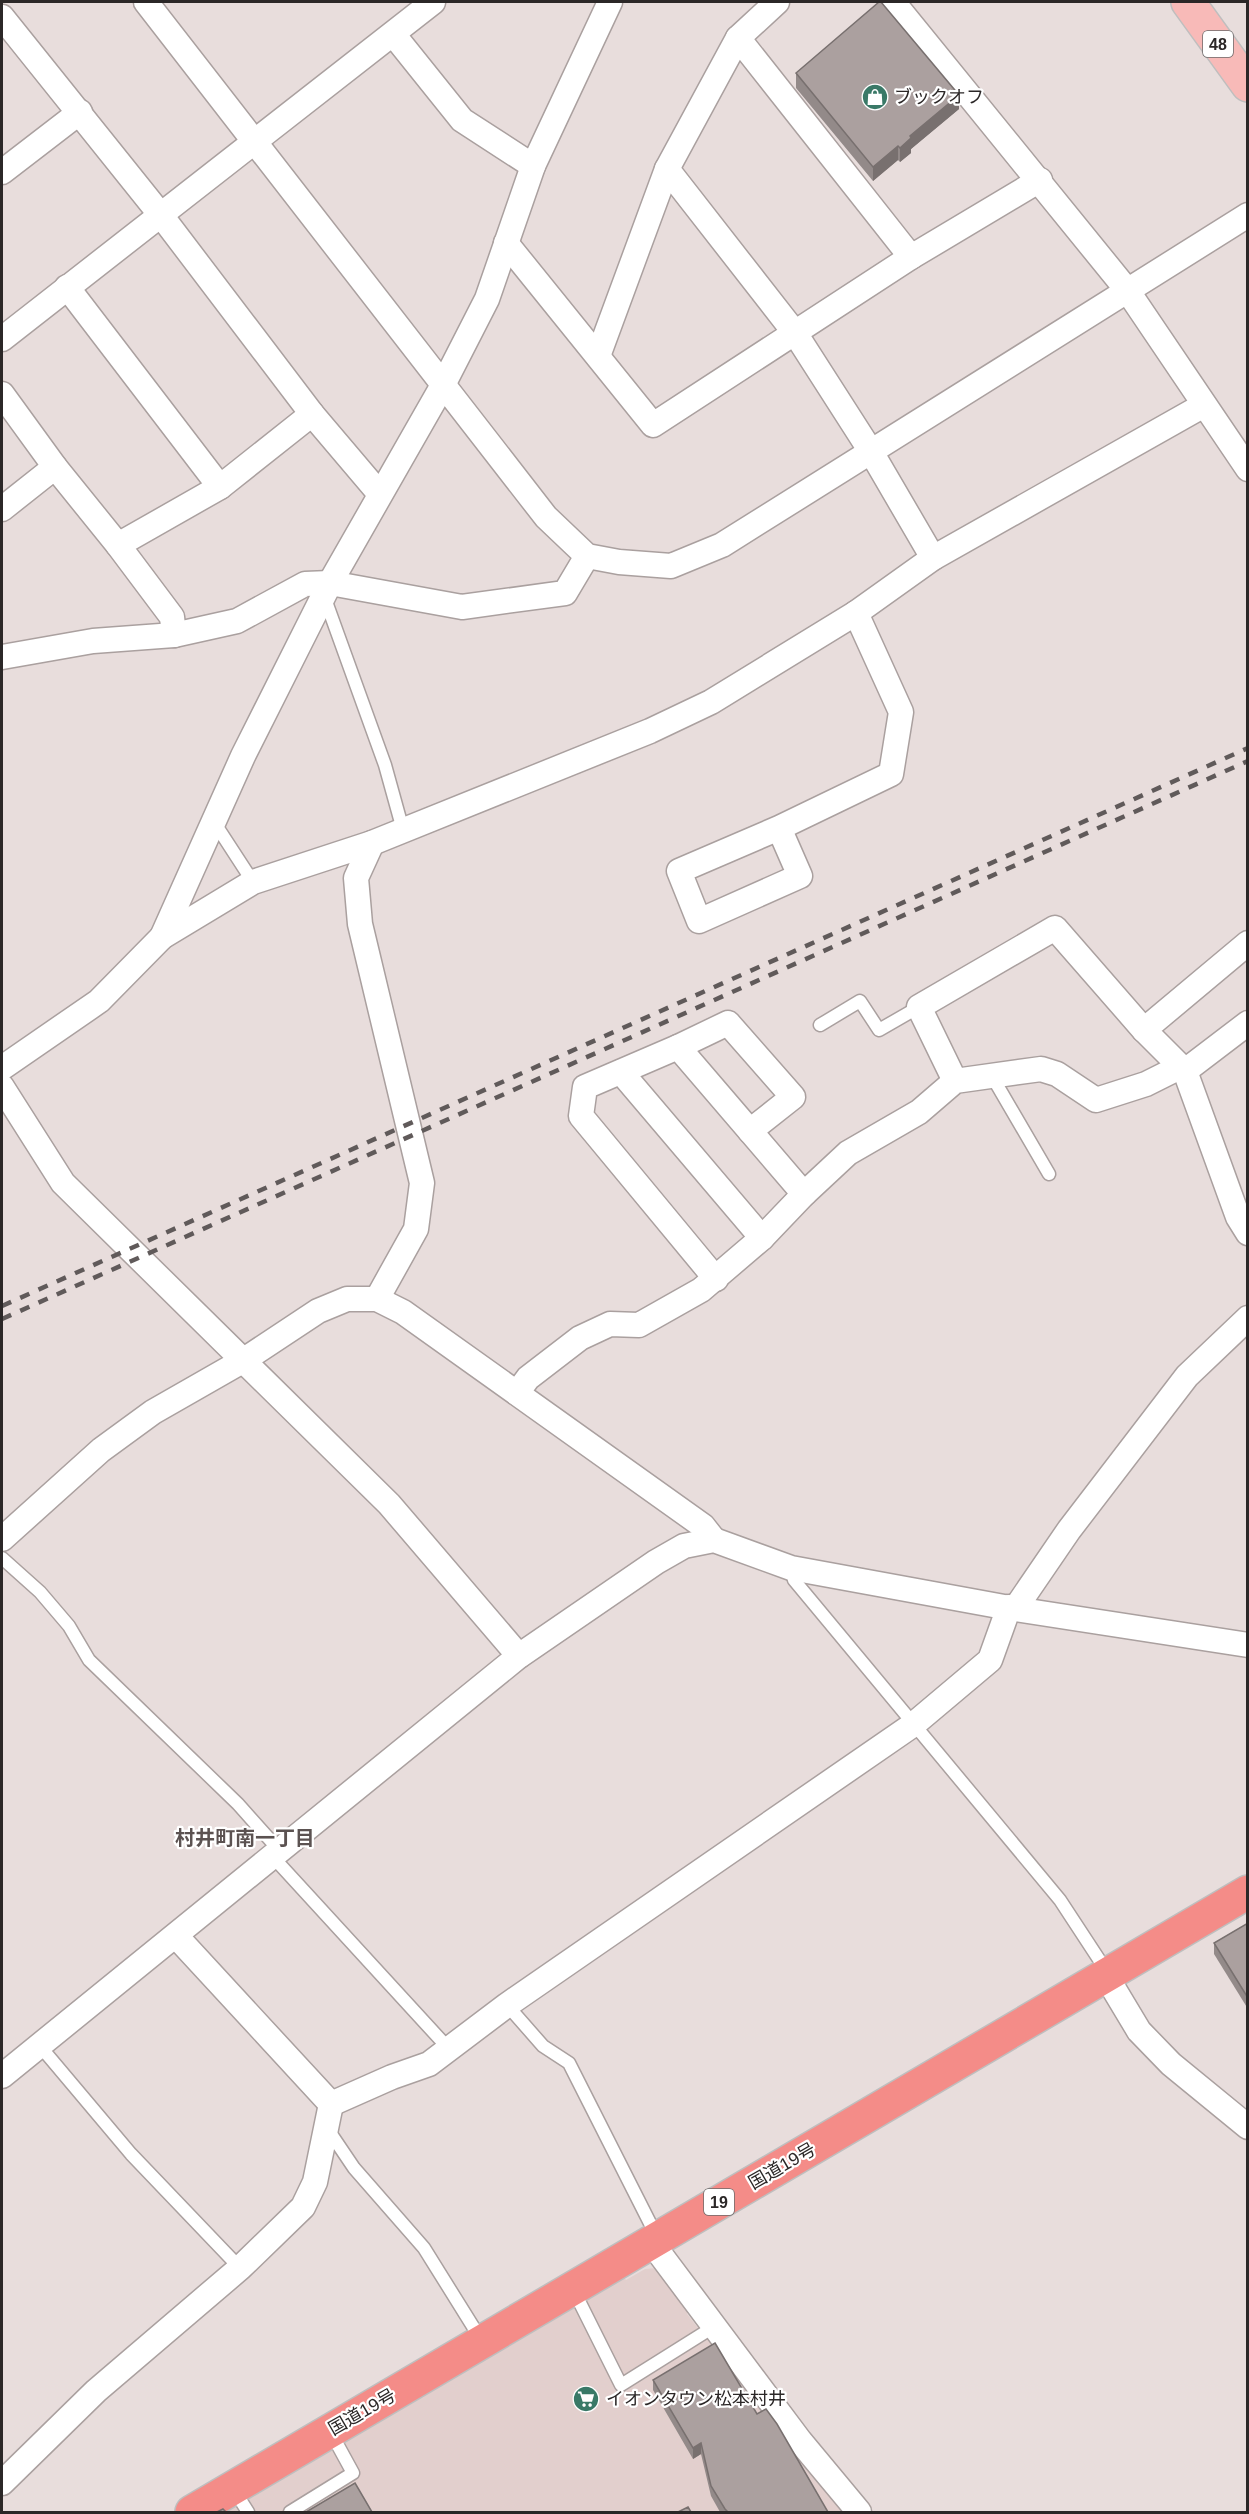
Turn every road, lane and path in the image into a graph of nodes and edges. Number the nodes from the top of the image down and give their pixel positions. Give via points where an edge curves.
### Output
1 (146, 2) edge
2 (433, 2) edge
3 (610, 2) edge
4 (777, 2) edge
5 (893, 2) edge
6 (1188, 2) edge
7 (2, 18) edge
8 (393, 34) junction
9 (738, 38) junction
10 (1248, 85) edge
11 (80, 112) junction
12 (254, 142) junction
13 (534, 166) junction
14 (667, 169) junction
15 (2, 172) edge
16 (1040, 180) junction
17 (160, 214) junction
18 (1248, 215) edge
19 (506, 243) junction
20 (911, 257) junction
21 (67, 287) junction
22 (1127, 290) junction
23 (795, 333) junction
24 (2, 339) edge
25 (598, 356) junction
26 (443, 385) junction
27 (2, 394) edge
28 (1204, 405) junction
29 (312, 414) junction
30 (870, 450) junction
31 (1246, 463) edge
32 (55, 467) junction
33 (220, 487) junction
34 (380, 493) junction
35 (2, 509) edge
36 (118, 545) junction
37 (587, 556) junction
38 (933, 558) junction
39 (327, 589) junction
40 (856, 613) junction
41 (174, 635) junction
42 (2, 657) edge
43 (214, 822) junction
44 (779, 828) junction
45 (403, 830) junction
46 (372, 843) junction
47 (253, 882) junction
48 (162, 937) junction
49 (1248, 943) edge
50 (920, 1007) junction
51 (1248, 1023) edge
52 (820, 1025) dead end
53 (1144, 1030) junction
54 (678, 1047) junction
55 (2, 1068) edge
56 (1183, 1069) junction
57 (621, 1072) junction
58 (993, 1078) junction
59 (955, 1081) junction
60 (2, 1087) edge
61 (750, 1131) junction
62 (1049, 1174) dead end
63 (804, 1194) junction
64 (1248, 1233) edge
65 (762, 1238) junction
66 (716, 1279) junction
67 (377, 1299) junction
68 (1248, 1318) edge
69 (244, 1360) junction
70 (517, 1393) junction
71 (2, 1539) edge
72 (714, 1540) junction
73 (2, 1558) edge
74 (791, 1568) junction
75 (1012, 1608) junction
76 (1248, 1645) edge
77 (519, 1656) junction
78 (914, 1724) junction
79 (276, 1854) junction
80 (1248, 1892) edge
81 (176, 1936) junction
82 (1106, 1976) junction
83 (507, 2005) junction
84 (40, 2046) junction
85 (449, 2049) junction
86 (2, 2076) edge
87 (329, 2116) junction
88 (1248, 2127) edge
89 (654, 2240) junction
90 (240, 2268) junction
91 (573, 2288) junction
92 (715, 2326) junction
93 (482, 2341) junction
94 (330, 2431) junction
95 (2, 2483) edge
96 (240, 2501) edge
97 (192, 2512) edge
98 (290, 2512) edge
99 (859, 2512) edge

1 - 12 street
2 - 8 street
3 - 13 street
4 - 9 street
5 - 16 street
6 - 10 main road, 48
7 - 11 street
8 - 12 street
8 - 13 street via 462,120
9 - 14 street
9 - 20 street
11 - 15 street
11 - 17 street
12 - 17 street
12 - 26 street
13 - 19 street
14 - 23 street
14 - 25 street
16 - 20 street
16 - 22 street
17 - 21 street
17 - 29 street
18 - 22 street
19 - 25 street
19 - 26 street via 487,299
20 - 23 street
21 - 24 street
21 - 33 street
22 - 28 street
22 - 30 street
23 - 25 street via 653,425
23 - 30 street
26 - 34 street
26 - 37 street via 546,517
27 - 32 street
28 - 31 street
28 - 38 street
29 - 33 street
29 - 34 street
30 - 37 street via 722,545 670,566
30 - 38 street
32 - 35 street
32 - 36 street
33 - 36 street
34 - 39 street
36 - 41 street via 172,617
37 - 39 street via 565,593 462,607
38 - 40 street
39 - 41 street via 305,585 237,621
39 - 43 street
39 - 45 lane
40 - 44 street via 901,712 891,774
40 - 45 street via 711,702 650,731
41 - 42 street via 93,641
43 - 47 lane
43 - 48 street
44 - 44 street via 680,871 699,921 800,876
45 - 46 street
46 - 47 street
46 - 67 street via 356,878 360,924 422,1183 416,1229
47 - 48 street
48 - 55 street via 99,1001
49 - 53 street
50 - 52 lane via 879,1030 860,1001
50 - 53 street via 1055,928
50 - 59 street
51 - 56 street
53 - 56 street
54 - 57 street
54 - 61 street
54 - 61 street via 728,1023 793,1097
56 - 58 street via 1096,1100 1057,1074 1041,1069
56 - 64 street via 1238,1218
57 - 65 street
57 - 66 street via 585,1087 581,1116
58 - 59 street
58 - 62 lane
59 - 63 street via 919,1112 848,1153
60 - 69 street via 63,1183
61 - 63 street
63 - 65 street
65 - 66 street
66 - 70 street via 639,1325 610,1324 580,1338 528,1378
67 - 69 street via 348,1299 318,1311
67 - 70 street via 403,1312
68 - 75 street via 1187,1376
69 - 71 street via 144,1418 101,1450
69 - 77 street via 389,1504
70 - 72 street via 703,1526
72 - 74 street
72 - 77 street via 684,1546 656,1562
73 - 79 lane via 40,1592 69,1626 89,1660 238,1804
74 - 75 street
74 - 78 lane via 794,1580
75 - 76 street
75 - 78 street via 990,1660
77 - 79 street
78 - 82 lane via 1060,1900
78 - 83 street
79 - 81 street
79 - 85 lane
80 - 82 highway, 国道19号 / 19
81 - 84 street
81 - 87 street
82 - 88 street via 1139,2031 1171,2064
82 - 89 highway, 国道19号 / 19
83 - 85 street
83 - 89 lane via 543,2046 570,2063
84 - 86 street
84 - 90 lane via 131,2154
85 - 87 street via 429,2064 392,2077
87 - 90 street via 315,2182 303,2207
87 - 93 lane via 354,2168 424,2248
89 - 91 highway, 国道19号 / 19
89 - 92 street
90 - 95 street via 96,2391
91 - 92 lane via 621,2385
91 - 93 highway, 国道19号 / 19
92 - 99 street via 800,2441
93 - 94 highway, 国道19号 / 19
94 - 96 highway, 国道19号 / 19
94 - 98 lane via 353,2473
96 - 97 highway, 国道19号 / 19

